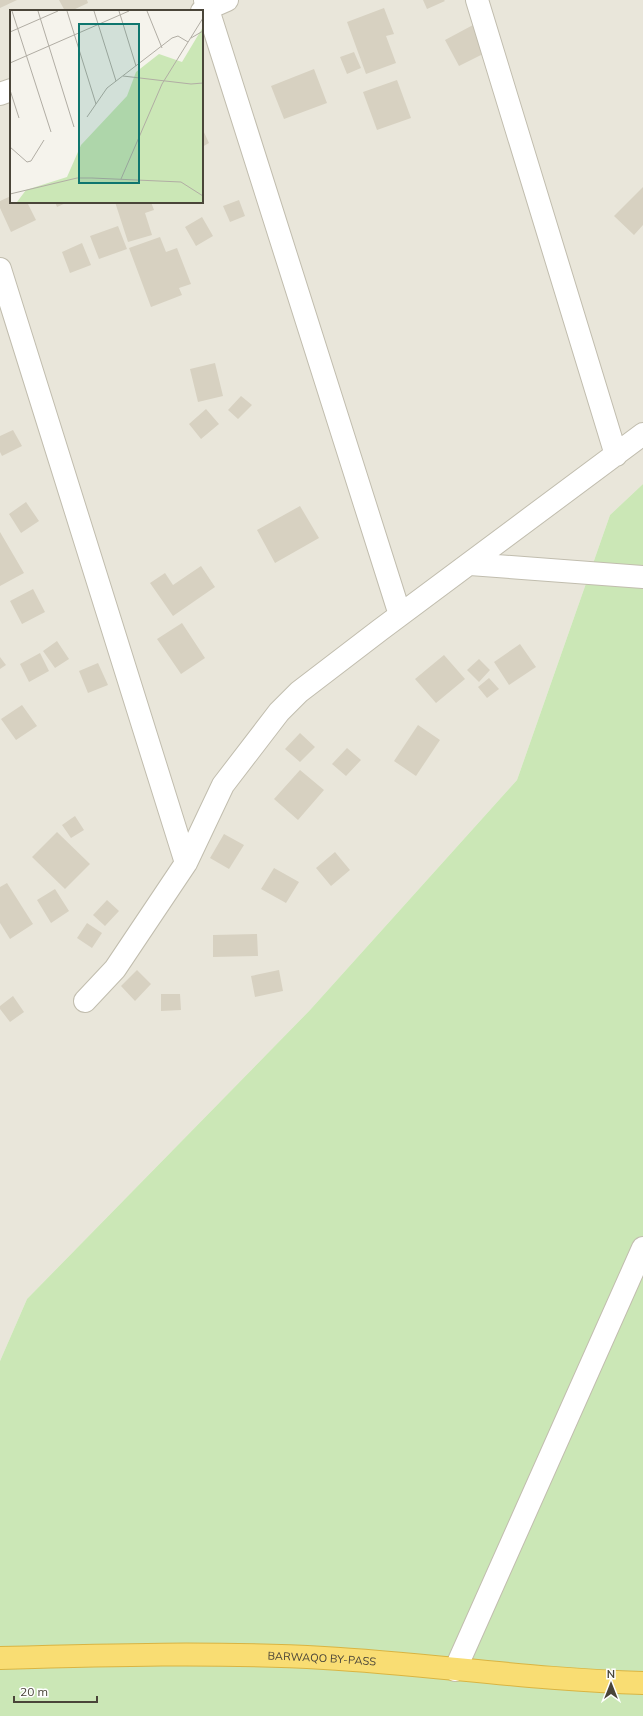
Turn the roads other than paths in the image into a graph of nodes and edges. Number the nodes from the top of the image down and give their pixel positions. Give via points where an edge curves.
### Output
1 (478, 0) edge
2 (210, 5) edge
3 (10, 90) edge
4 (0, 94) edge
5 (0, 269) edge
6 (643, 434) edge
7 (616, 455) junction
8 (470, 564) junction
9 (643, 578) edge
10 (400, 615) junction
11 (186, 863) junction
12 (85, 1001) dead end
13 (643, 1248) edge
14 (0, 1658) edge
15 (455, 1670) junction
16 (643, 1683) edge

1 - 7 street
2 - 10 street
3 - 4 street
5 - 11 street
6 - 7 street
7 - 8 street
8 - 9 street
8 - 10 street
10 - 11 street via 299,692 274,717 223,785
11 - 12 street via 116,969
13 - 15 street
14 - 15 highway, BARWAQO BY-PASS via 144,1654 324,1658
15 - 16 highway, BARWAQO BY-PASS via 589,1682

